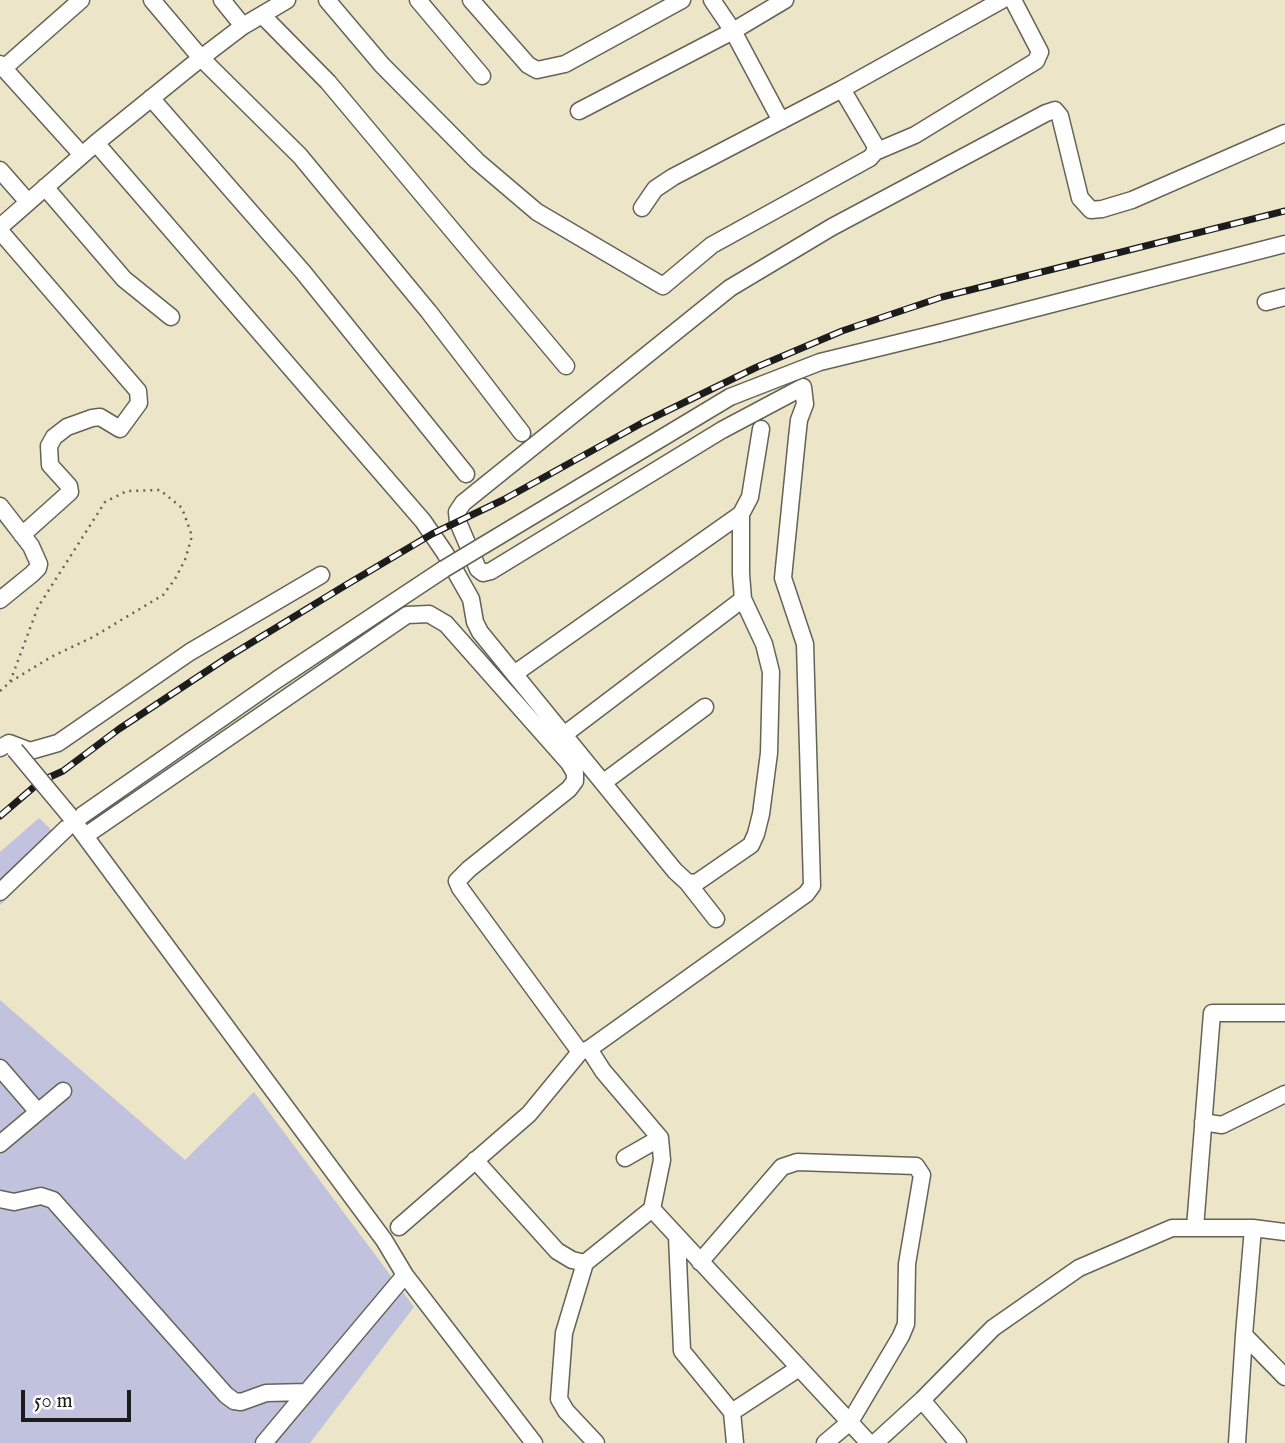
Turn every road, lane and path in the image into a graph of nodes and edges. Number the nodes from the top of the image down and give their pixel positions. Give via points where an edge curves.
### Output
1 (81, 0) edge
2 (152, 0) edge
3 (222, 0) edge
4 (287, 0) edge
5 (327, 0) edge
6 (418, 0) edge
7 (471, 0) edge
8 (682, 0) edge
9 (712, 0) edge
10 (785, 0) edge
11 (1002, 0) edge
12 (1013, 0) edge
13 (262, 15) junction
14 (243, 26) junction
15 (733, 30) junction
16 (201, 58) junction
17 (2, 66) edge
18 (482, 76) dead end
19 (842, 89) junction
20 (151, 98) junction
21 (579, 111) dead end
22 (781, 121) junction
23 (1285, 133) edge
24 (96, 143) junction
25 (875, 152) junction
26 (82, 155) junction
27 (0, 170) edge
28 (45, 187) junction
29 (28, 202) junction
30 (642, 208) dead end
31 (0, 229) edge
32 (1285, 244) edge
33 (1285, 296) edge
34 (1266, 302) dead end
35 (171, 317) dead end
36 (566, 366) dead end
37 (761, 429) dead end
38 (522, 433) dead end
39 (466, 474) dead end
40 (0, 506) edge
41 (741, 514) junction
42 (22, 535) junction
43 (321, 575) dead end
44 (743, 599) junction
45 (0, 600) edge
46 (514, 674) junction
47 (10, 682) junction
48 (0, 691) edge
49 (705, 707) dead end
50 (565, 734) junction
51 (6, 744) edge
52 (604, 782) junction
53 (72, 818) junction
54 (85, 835) junction
55 (687, 883) junction
56 (0, 892) edge
57 (716, 919) dead end
58 (1285, 1013) edge
59 (585, 1051) junction
60 (0, 1068) edge
61 (63, 1091) dead end
62 (1285, 1094) edge
63 (38, 1112) junction
64 (1203, 1122) junction
65 (660, 1138) junction
66 (0, 1144) edge
67 (625, 1158) dead end
68 (475, 1160) junction
69 (0, 1199) edge
70 (652, 1209) junction
71 (399, 1227) dead end
72 (1253, 1227) junction
73 (1195, 1228) junction
74 (1285, 1231) edge
75 (677, 1236) junction
76 (700, 1262) junction
77 (585, 1263) junction
78 (405, 1275) junction
79 (1244, 1335) junction
80 (799, 1368) junction
81 (1285, 1377) edge
82 (307, 1392) junction
83 (922, 1400) junction
84 (732, 1412) junction
85 (850, 1422) junction
86 (264, 1443) edge
87 (534, 1443) edge
88 (596, 1443) edge
89 (735, 1443) edge
90 (825, 1443) edge
91 (869, 1443) edge
92 (875, 1443) edge
93 (958, 1443) edge
94 (1237, 1443) edge

1 - 17 street
2 - 16 street
3 - 14 street
4 - 13 street
5 - 25 street via 391,75 477,161 537,212 663,286 712,245
6 - 18 street
7 - 8 street via 537,70 565,64
9 - 15 street
10 - 15 street
11 - 19 street
12 - 25 street via 1040,52 1036,61 915,135
13 - 14 street
13 - 36 street via 328,82
14 - 16 street
15 - 21 street
15 - 22 street
16 - 20 street
16 - 38 street via 300,156
17 - 26 street
19 - 22 street
19 - 25 street via 876,145
20 - 24 street
20 - 39 street via 303,272
22 - 30 street via 673,177 655,189
23 - 59 street via 1132,200 1091,210 1080,198 1060,116 1055,110 1046,113 832,227 730,288 463,502 456,518 478,569 484,573 722,430 803,387 805,404 799,420 783,578 805,644 812,886
24 - 26 street
24 - 46 street via 423,521 471,599 480,632
26 - 28 street
27 - 29 street
28 - 29 street
28 - 35 street via 124,279
29 - 31 street
31 - 42 street via 138,391 139,402 120,429 100,417 67,427 54,437 49,446 50,465 70,492
32 - 53 street, bridge via 820,362 730,397 444,569
33 - 34 street
37 - 41 street via 750,497
40 - 42 street
41 - 44 street
41 - 46 street
42 - 45 street via 37,557 38,568
43 - 51 street via 190,652 58,743 30,751
44 - 50 street
44 - 55 street via 764,643 771,672 769,753 761,814 751,845 696,883
46 - 50 street
47 - 47 path via 163,595 185,560 192,536 182,508 160,490 127,491 105,502 38,607
47 - 48 path
49 - 52 street
50 - 52 street
51 - 53 street, bridge
52 - 55 street
53 - 54 street
53 - 56 street
54 - 59 street via 407,615 429,614 446,624 575,773 569,789 457,881
54 - 78 street via 384,1240
55 - 57 street
58 - 64 street via 1212,1013
59 - 65 street
59 - 68 street via 529,1114
60 - 63 street
61 - 63 street
62 - 64 street via 1222,1125
63 - 66 street
64 - 73 street
65 - 67 street
65 - 70 street via 662,1160
68 - 71 street
68 - 77 street via 558,1251
69 - 82 street via 14,1202 41,1196 53,1200 234,1401 266,1393
70 - 75 street
70 - 77 street
72 - 73 street
72 - 74 street
72 - 79 street
73 - 83 street via 1172,1228 1079,1268 993,1328
75 - 76 street
75 - 84 street via 682,1351
76 - 80 street
76 - 85 street via 782,1167 797,1162 916,1166 922,1175 906,1265 906,1324
77 - 88 street via 564,1333 559,1399
78 - 82 street
78 - 87 street
79 - 81 street
79 - 94 street
80 - 84 street
80 - 85 street
82 - 86 street
83 - 92 street
83 - 93 street
84 - 89 street
85 - 90 street
85 - 91 street

